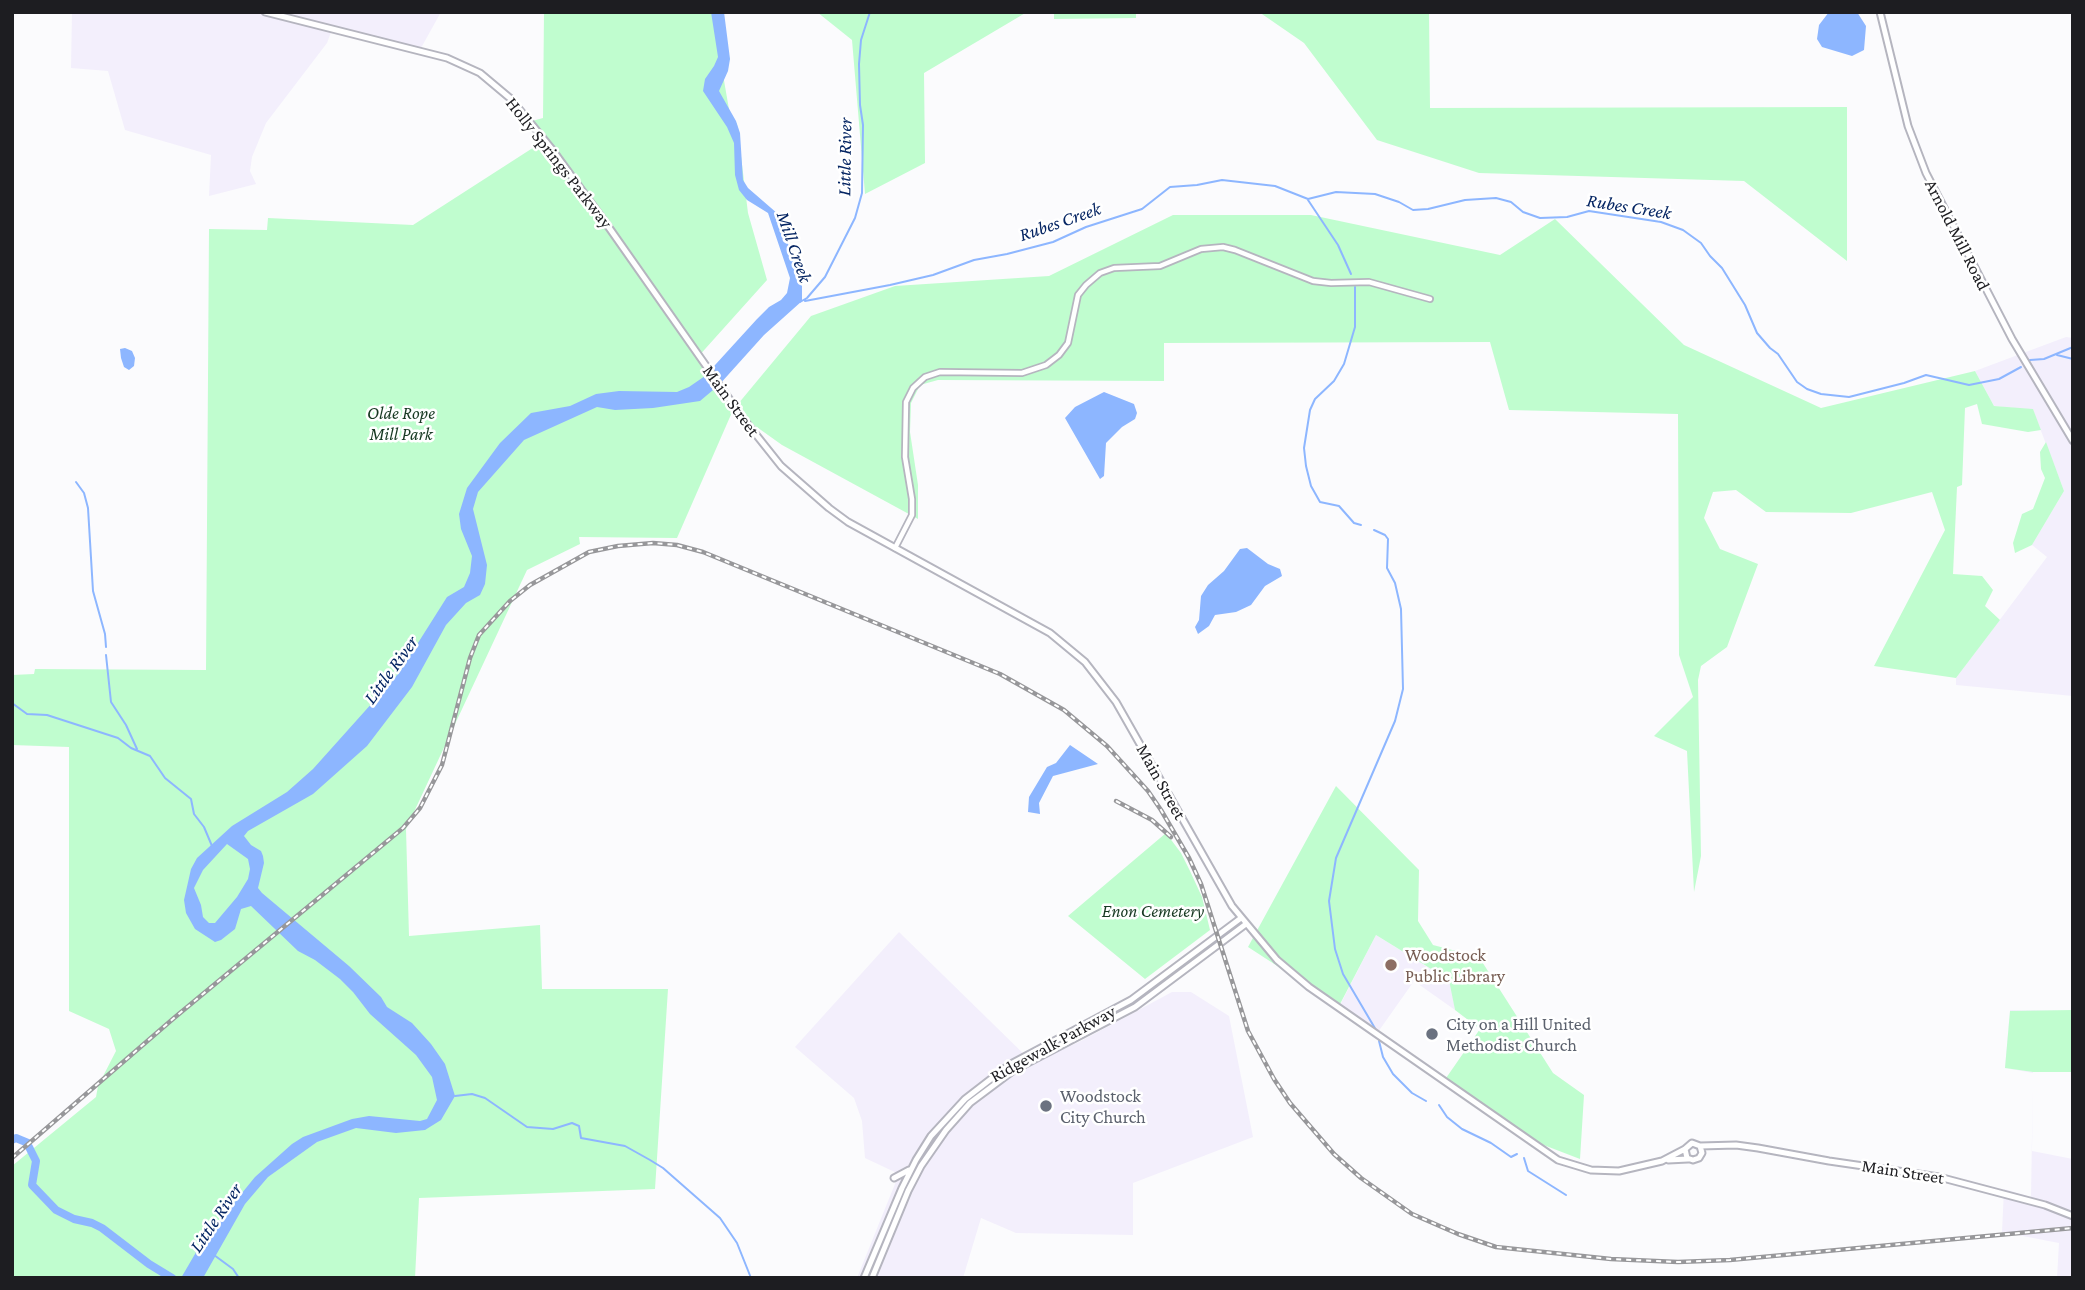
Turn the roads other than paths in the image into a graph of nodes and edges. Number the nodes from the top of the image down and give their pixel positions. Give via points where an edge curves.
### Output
1 (265, 12) edge
2 (1881, 12) edge
3 (1430, 299) dead end
4 (687, 339) joint
5 (2073, 441) edge
6 (895, 548) junction
7 (1241, 918) junction
8 (1246, 924) junction
9 (1700, 1146) junction
10 (1728, 1146) junction
11 (1685, 1149) junction
12 (1700, 1157) junction
13 (1688, 1159) junction
14 (1662, 1161) junction
15 (911, 1169) junction
16 (894, 1178) dead end
17 (2073, 1216) edge
18 (864, 1278) edge
19 (872, 1278) edge

1 - 4 main road, Holly Springs Parkway via 447,58 497,86 551,148
2 - 5 main road, Arnold Mill Road via 1908,127 1926,173 2012,340
3 - 6 street via 1369,282 1321,283 1223,247 1201,249 1160,266 1100,273 1079,295 1068,343 1046,365 1022,373 940,372 913,388 906,402 905,457 912,515
4 - 6 main road, Main Street via 770,454 848,522
6 - 7 main road, Main Street via 1049,633 1085,662 1115,702
7 - 8 main road, Main Street
7 - 15 main road, Ridgewalk Parkway via 1131,1000 992,1077 948,1116
8 - 14 main road, Main Street via 1277,960 1309,987 1550,1155 1573,1166 1601,1171
8 - 19 main road, Ridgewalk Parkway via 1135,1007 1014,1069 970,1103 921,1166
9 - 10 main road, Main Street
9 - 11 main road, Main Street via 1692,1143
9 - 12 main road
10 - 12 main road, Main Street
10 - 17 main road, Main Street via 1939,1177
11 - 13 main road
11 - 14 main road, Main Street
12 - 13 main road, Main Street
13 - 14 main road, Main Street
15 - 16 main road
15 - 18 main road, Ridgewalk Parkway

